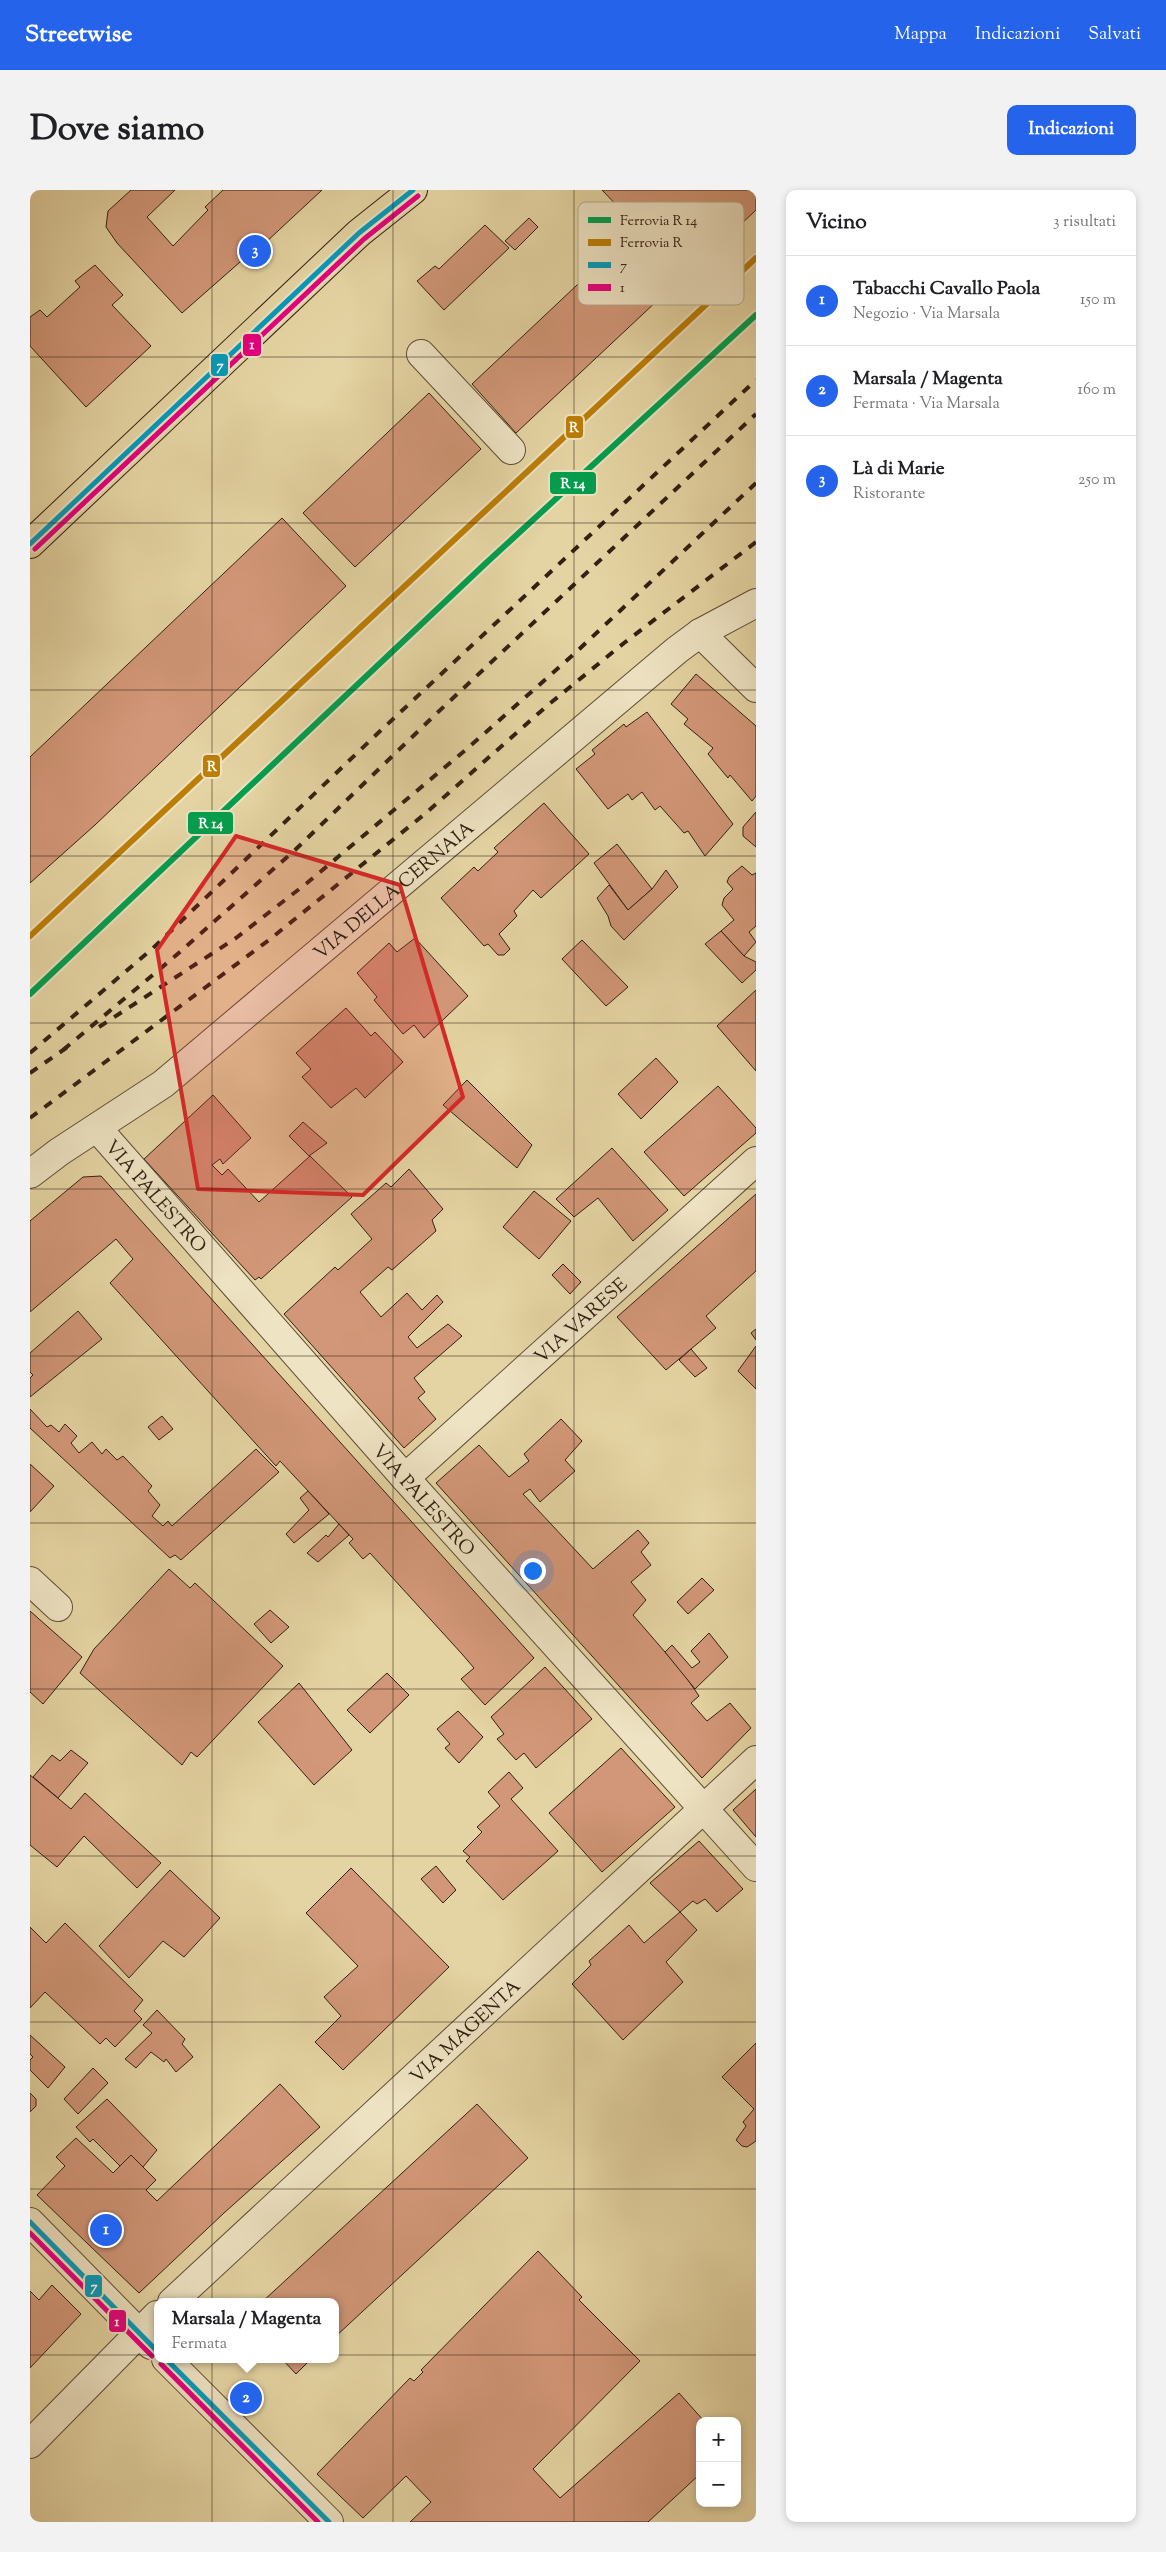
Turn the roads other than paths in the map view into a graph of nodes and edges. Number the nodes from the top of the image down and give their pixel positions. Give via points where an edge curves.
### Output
1 (396, 190) edge
2 (413, 190) edge
3 (359, 234) junction
4 (421, 354) dead end
5 (511, 450) dead end
6 (30, 544) edge
7 (756, 603) edge
8 (700, 633) junction
9 (756, 688) edge
10 (97, 1128) junction
11 (756, 1161) edge
12 (30, 1174) edge
13 (405, 1478) junction
14 (30, 1581) edge
15 (58, 1607) dead end
16 (756, 1760) edge
17 (703, 1808) junction
18 (756, 1867) edge
19 (30, 2222) edge
20 (176, 2298) edge
21 (151, 2333) edge
22 (170, 2363) edge
23 (30, 2444) edge
24 (328, 2522) edge

1 - 3 street
2 - 3 main road
3 - 6 main road
4 - 5 street
7 - 8 street, VIA DELLA CERNAIA
8 - 9 street
8 - 10 street, VIA DELLA CERNAIA via 162,1084
10 - 12 street, VIA DELLA CERNAIA
10 - 13 street, VIA PALESTRO
11 - 13 street, VIA VARESE
13 - 17 street, VIA PALESTRO
14 - 15 street
16 - 17 street, VIA MAGENTA
17 - 18 street, VIA PALESTRO
17 - 20 street, VIA MAGENTA
19 - 21 street
21 - 23 street
22 - 24 street

